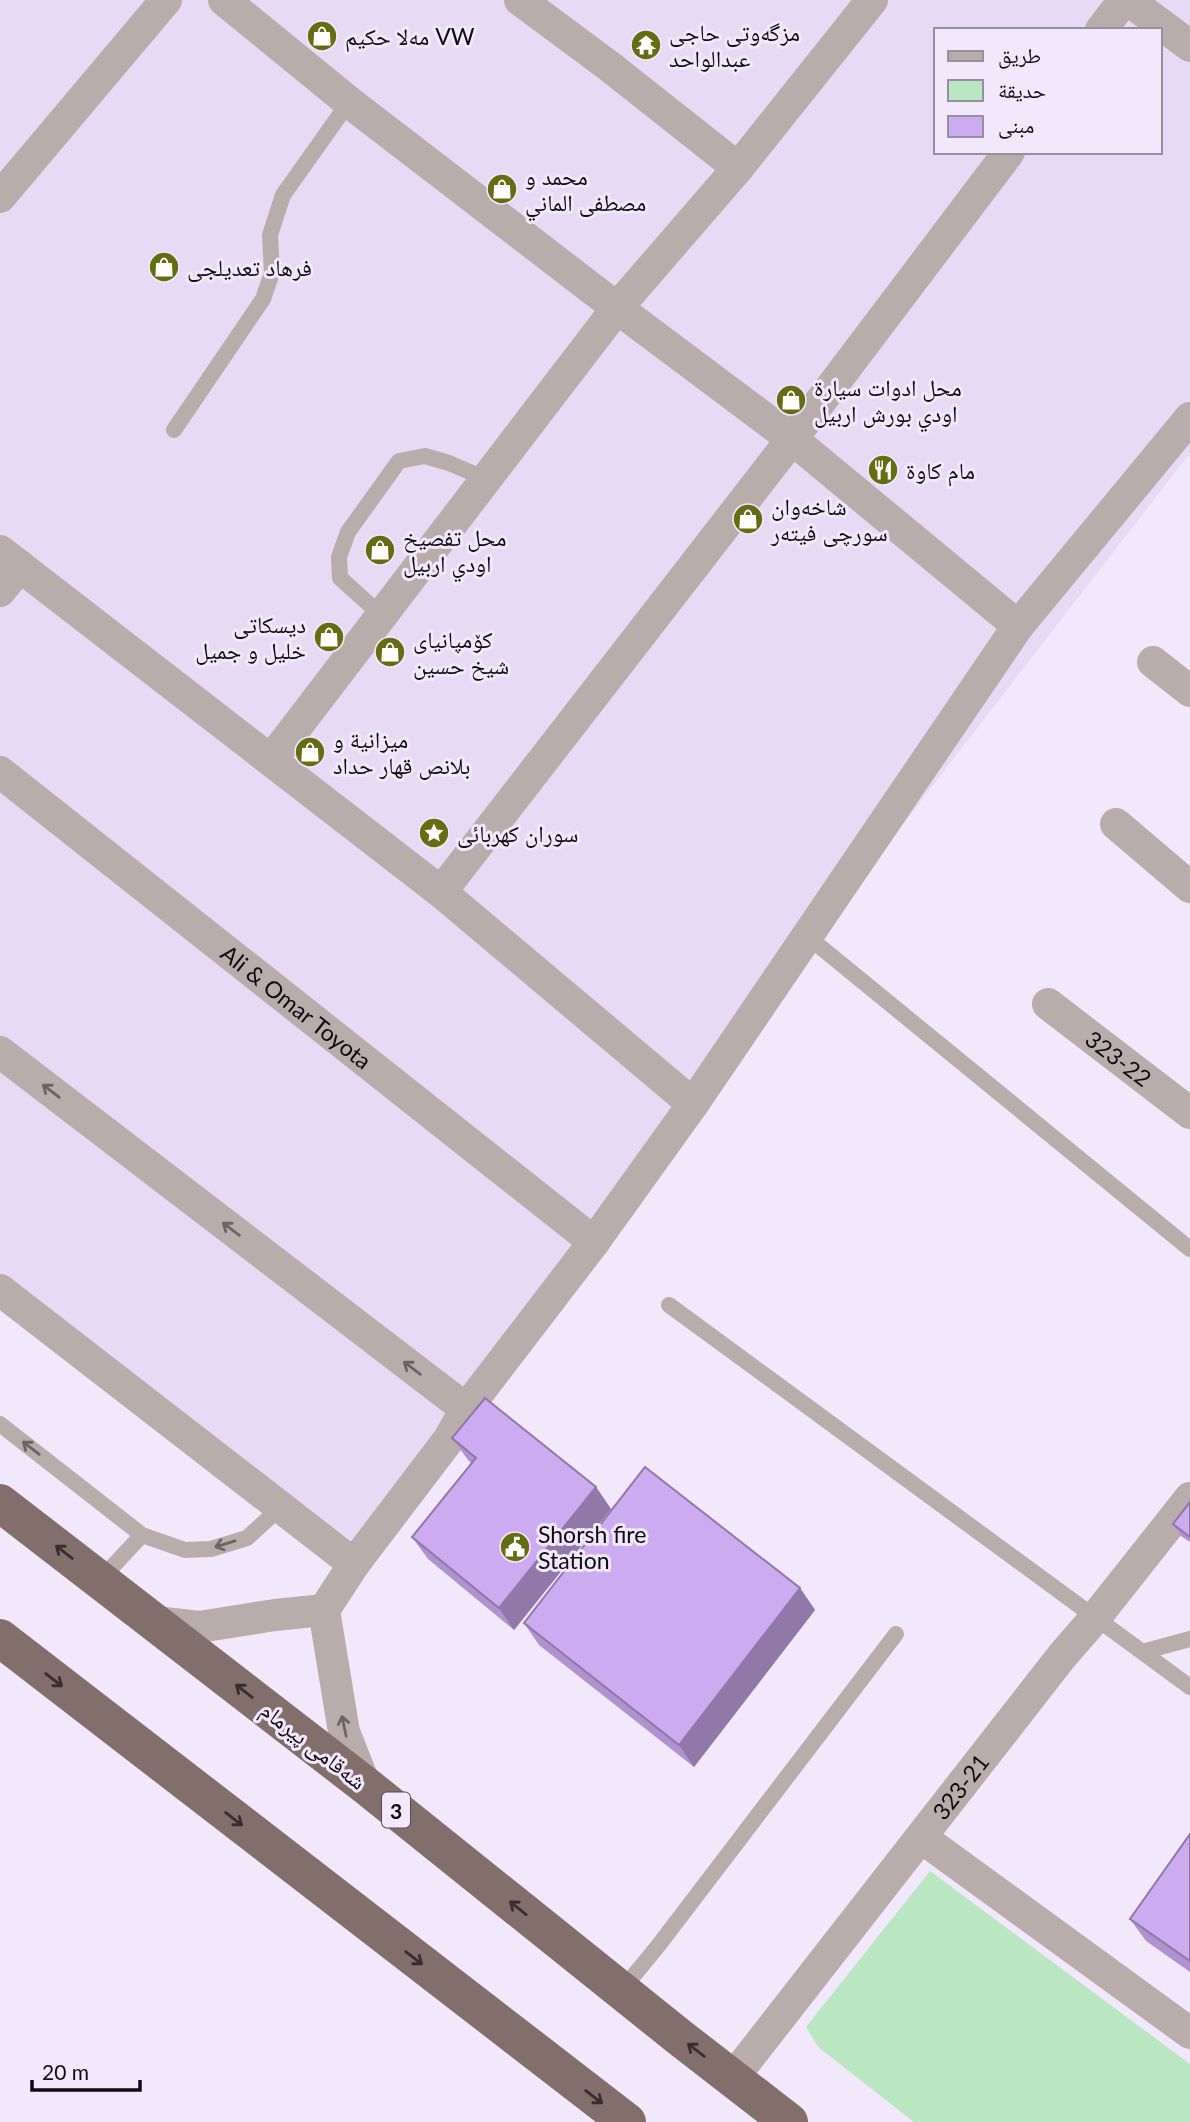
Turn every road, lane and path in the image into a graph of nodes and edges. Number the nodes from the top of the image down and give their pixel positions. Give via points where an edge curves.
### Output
1 (166, 0) edge
2 (224, 0) edge
3 (520, 0) edge
4 (872, 0) edge
5 (1126, 0) edge
6 (1103, 28) edge
7 (1190, 46) edge
8 (349, 102) junction
9 (1007, 154) edge
10 (738, 168) junction
11 (0, 197) edge
12 (617, 308) junction
13 (1190, 418) edge
14 (174, 430) dead end
15 (792, 439) junction
16 (486, 479) junction
17 (10, 558) edge
18 (0, 591) edge
19 (381, 615) junction
20 (1018, 626) junction
21 (1153, 662) dead end
22 (1190, 691) edge
23 (271, 760) junction
24 (0, 772) edge
25 (1116, 824) dead end
26 (1190, 887) edge
27 (441, 892) junction
28 (807, 936) junction
29 (1048, 1004) dead end
30 (0, 1052) edge
31 (693, 1104) junction
32 (1190, 1113) edge
33 (594, 1242) junction
34 (1190, 1249) edge
35 (0, 1290) edge
36 (669, 1305) dead end
37 (466, 1409) junction
38 (0, 1424) edge
39 (1190, 1498) edge
40 (0, 1503) edge
41 (281, 1507) junction
42 (142, 1535) junction
43 (354, 1564) junction
44 (100, 1580) junction
45 (324, 1610) junction
46 (1095, 1618) junction
47 (156, 1622) junction
48 (896, 1634) dead end
49 (0, 1638) edge
50 (1190, 1639) edge
51 (1142, 1652) junction
52 (1190, 1687) edge
53 (365, 1785) junction
54 (922, 1839) junction
55 (621, 1991) junction
56 (1190, 2033) edge
57 (732, 2079) junction
58 (627, 2122) edge
59 (789, 2122) edge

1 - 11 street
2 - 8 street
3 - 10 street
4 - 10 street
5 - 6 street
5 - 7 street
8 - 12 street
8 - 14 lane via 283,195 270,235 272,273 263,299
9 - 15 street
10 - 12 street
12 - 15 street
12 - 16 street
13 - 20 street
15 - 20 street
15 - 27 street
16 - 19 street
16 - 19 lane via 425,456 399,461 348,532 339,557 340,578
17 - 18 street
17 - 23 street
19 - 23 street
20 - 28 street
21 - 22 street
23 - 27 street
24 - 33 street, Ali & Omar Toyota
25 - 26 street
27 - 31 street
28 - 31 street
28 - 34 lane
29 - 32 street, 323-22
37 -> 30 street
31 - 33 street
33 - 37 street
35 - 41 street
36 - 46 lane
37 - 43 street
42 -> 38 lane
39 - 46 street, 323-21
44 -> 40 highway, شەقامی پیرمام / 3
41 -> 42 lane via 247,1538 211,1549 185,1550
41 - 43 street
42 - 44 lane
43 - 45 street
44 - 47 highway, شەقامی پیرمام / 3
45 - 47 street via 200,1627
53 -> 45 street via 344,1732
46 - 51 lane
46 - 54 street, 323-21
53 -> 47 highway, شەقامی پیرمام / 3
48 - 55 lane
49 -> 58 highway
50 - 51 lane
51 - 52 lane
55 -> 53 highway, شەقامی پیرمام / 3
54 - 56 street
54 - 57 street, 323-21
57 -> 55 highway, شەقامی پیرمام / 3
57 - 59 highway, شەقامی پیرمام / 3

